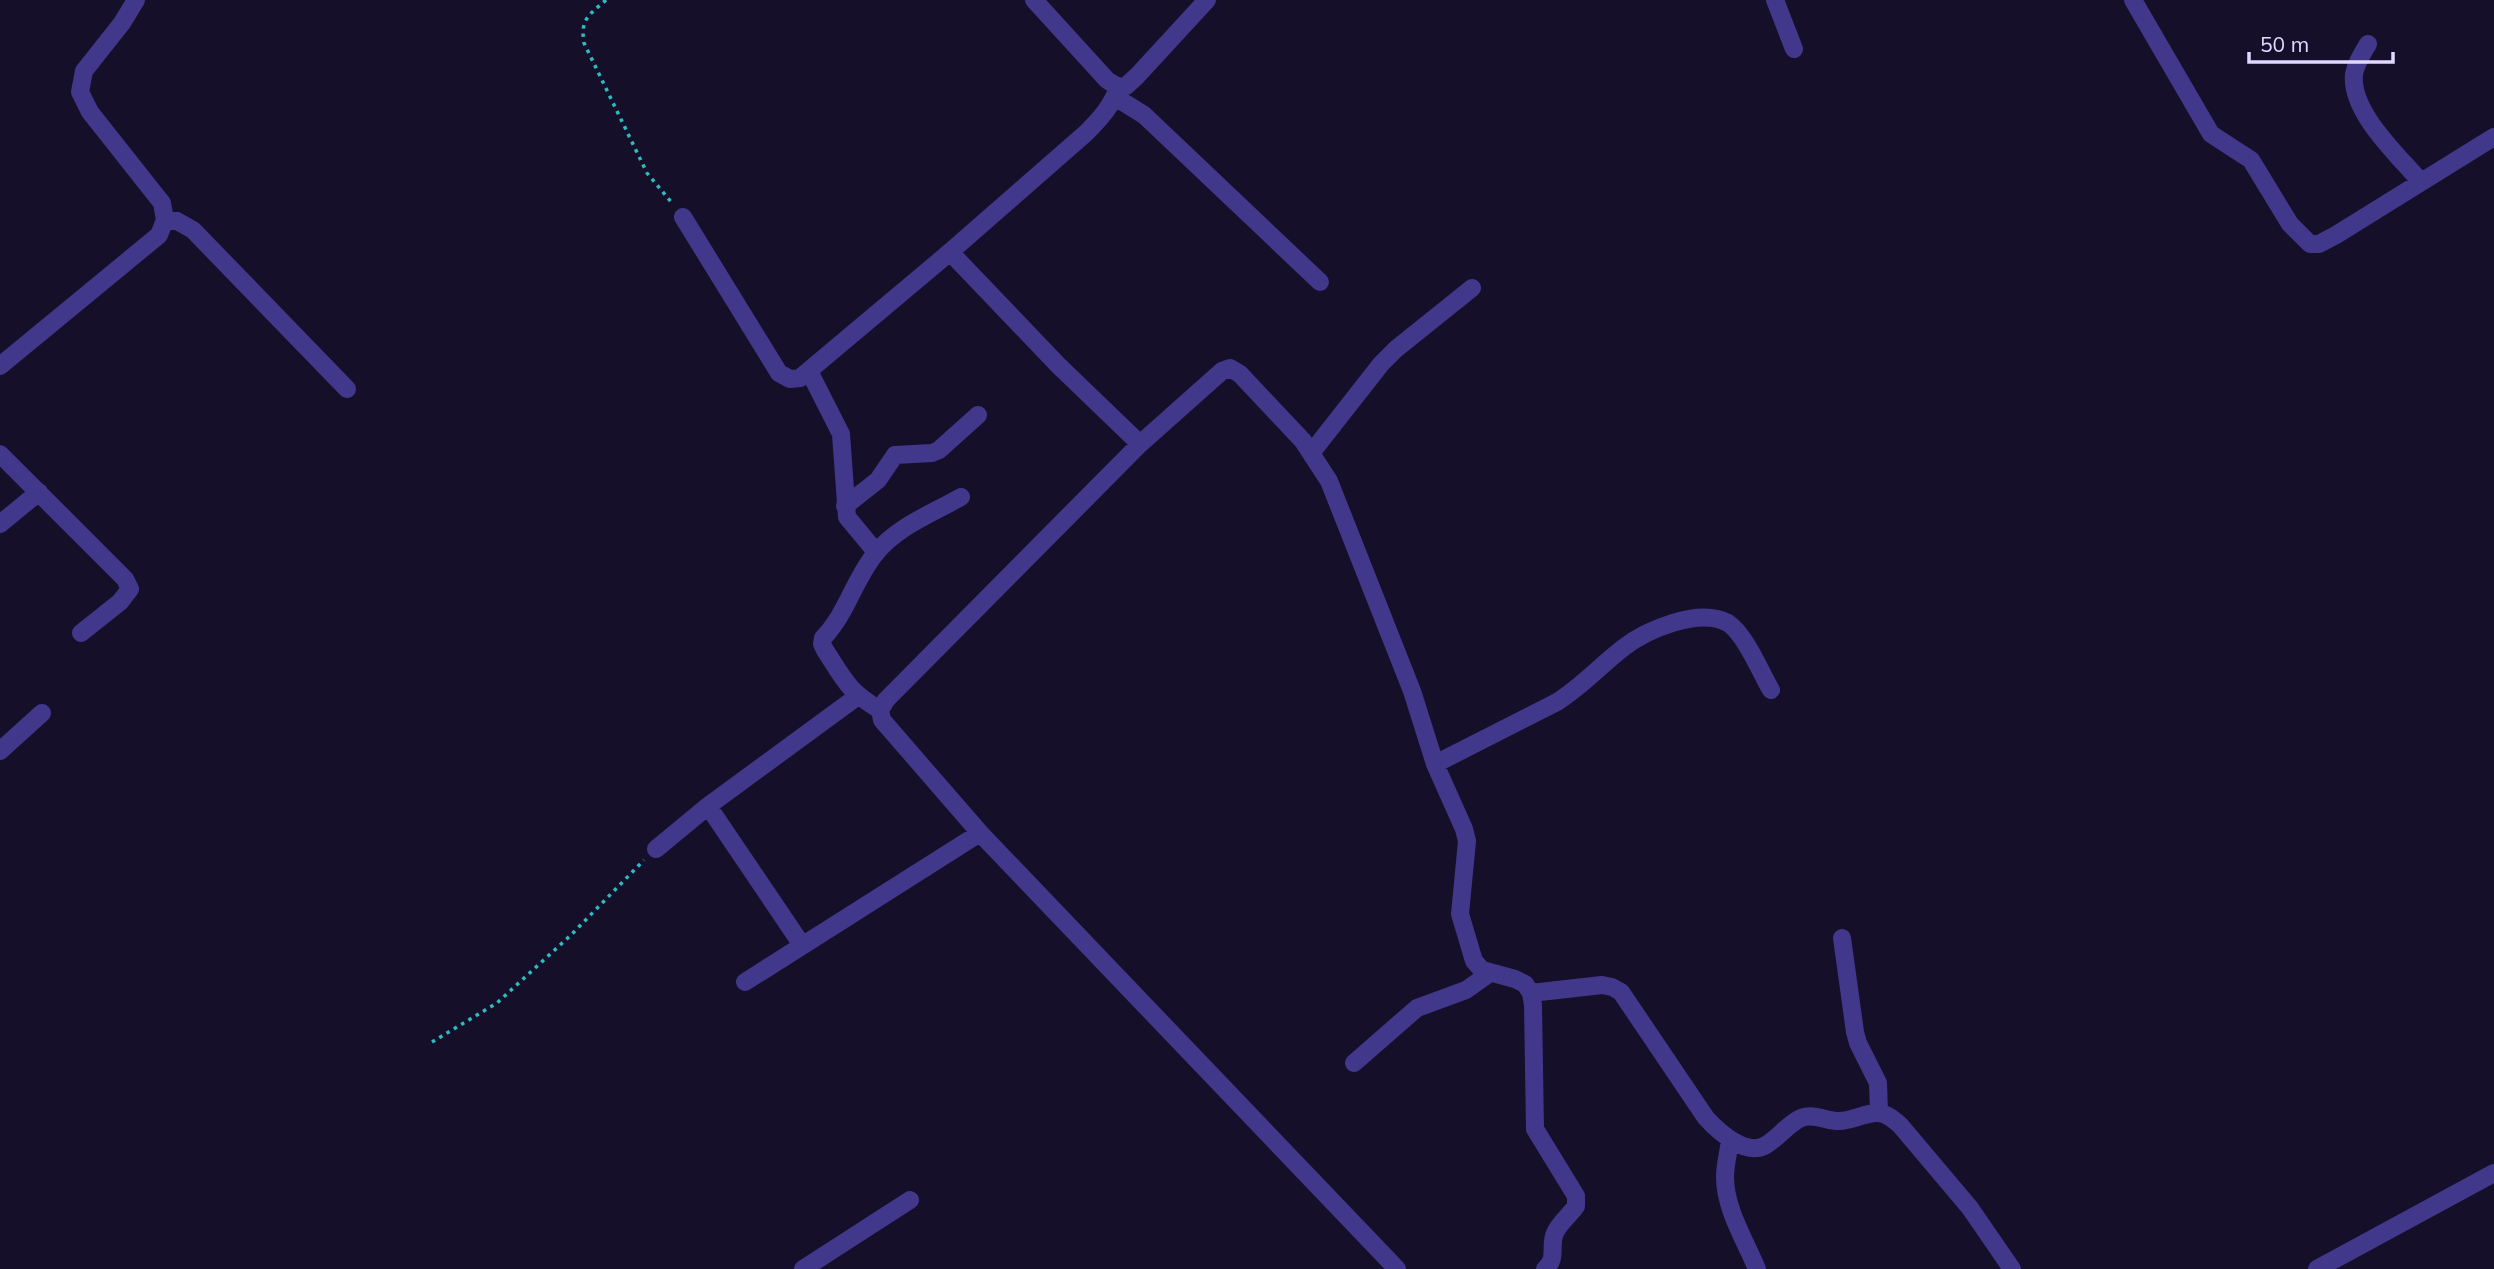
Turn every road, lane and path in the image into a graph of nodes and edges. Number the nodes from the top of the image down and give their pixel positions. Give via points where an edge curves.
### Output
1 (606, 0) edge
2 (1034, 0) edge
3 (1207, 0) edge
4 (1774, 0) edge
5 (2133, 0) edge
6 (131, 2) edge
7 (2368, 44) dead end
8 (1794, 49) dead end
9 (1117, 92) junction
10 (2494, 137) edge
11 (2421, 182) junction
12 (683, 217) joint
13 (165, 220) junction
14 (950, 252) junction
15 (1320, 282) dead end
16 (1472, 288) dead end
17 (0, 366) edge
18 (809, 372) junction
19 (347, 389) dead end
20 (978, 415) dead end
21 (1140, 444) junction
22 (1312, 452) junction
23 (0, 454) edge
24 (39, 492) junction
25 (961, 497) dead end
26 (845, 506) junction
27 (0, 524) edge
28 (876, 552) junction
29 (81, 633) dead end
30 (1771, 691) dead end
31 (858, 696) junction
32 (880, 710) junction
33 (43, 713) dead end
34 (0, 751) edge
35 (1435, 764) junction
36 (708, 806) junction
37 (980, 833) junction
38 (656, 849) joint
39 (1842, 938) dead end
40 (802, 946) junction
41 (1490, 973) junction
42 (745, 982) dead end
43 (1531, 993) junction
44 (432, 1042) dead end
45 (1354, 1063) dead end
46 (1879, 1112) junction
47 (1730, 1139) junction
48 (2494, 1173) edge
49 (910, 1200) dead end
50 (803, 1269) edge
51 (1397, 1269) edge
52 (1545, 1269) edge
53 (1757, 1269) edge
54 (2012, 1269) edge
55 (2317, 1269) edge

1 - 12 path via 588,16 582,28 584,43 647,173
2 - 9 street
3 - 9 street
4 - 8 street
5 - 11 street via 2211,135 2251,160 2290,224 2310,244 2336,235
6 - 13 street via 122,23 84,71 80,92 90,112 162,203
7 - 11 street via 2354,72 2358,101
9 - 14 street via 1086,133
9 - 15 street
10 - 11 street
12 - 18 street via 779,373 790,379
13 - 17 street via 159,235
13 - 19 street via 193,230
14 - 18 street
14 - 21 street
16 - 22 street via 1381,363
18 - 26 street via 841,434
20 - 26 street via 939,450 895,455 878,480
21 - 22 street via 1230,368
21 - 32 street
22 - 35 street via 1329,481 1402,666
23 - 24 street
24 - 27 street
24 - 29 street via 130,589
25 - 28 street via 889,539
26 - 28 street via 852,525
28 - 31 street via 822,644
30 - 35 street via 1729,624 1681,620 1624,648 1557,702
31 - 32 street
31 - 36 street
32 - 37 street via 882,720
33 - 34 street
35 - 41 street via 1467,841 1462,927 1474,961
36 - 38 street
36 - 40 street
37 - 40 street
37 - 51 street
38 - 44 path via 497,1003
39 - 46 street via 1855,1032 1878,1083
40 - 42 street
41 - 43 street via 1515,979
41 - 45 street via 1466,990 1417,1008
43 - 47 street via 1602,985 1621,992 1706,1118
43 - 52 street via 1535,1129 1576,1196 1576,1206 1553,1238 1551,1264
46 - 47 street via 1840,1121 1806,1117 1754,1149
46 - 54 street via 1900,1125 1970,1208
47 - 53 street via 1727,1192
48 - 55 street
49 - 50 street

